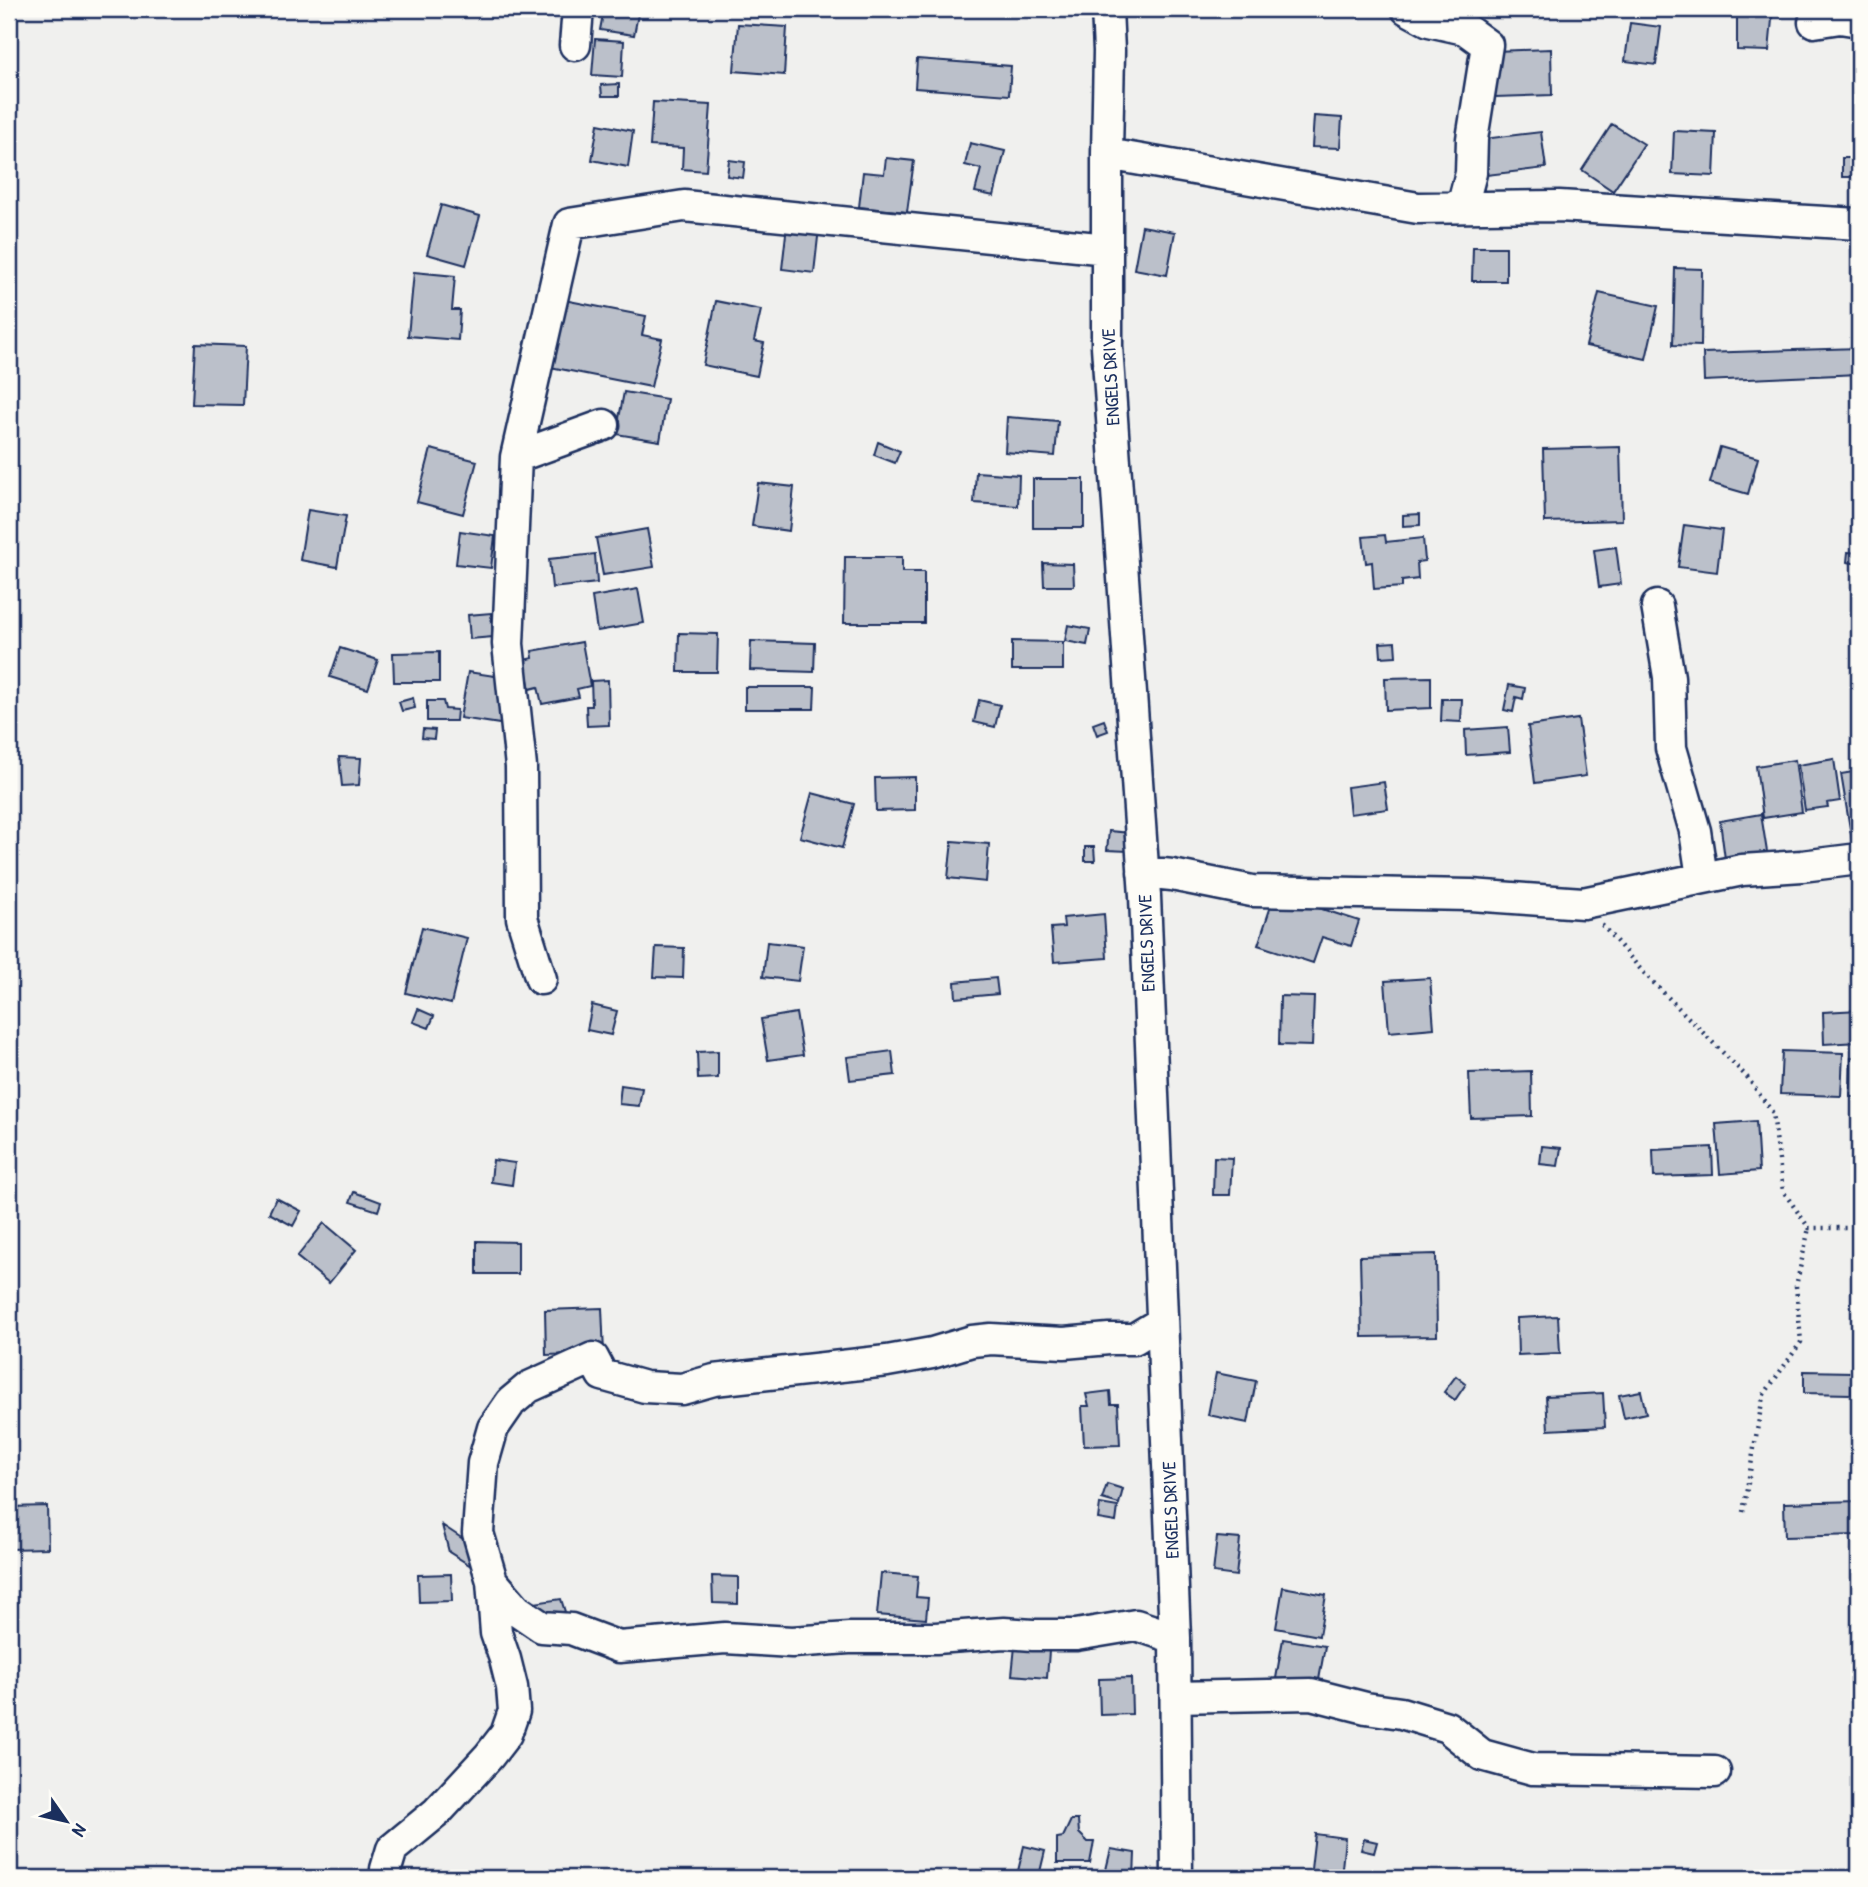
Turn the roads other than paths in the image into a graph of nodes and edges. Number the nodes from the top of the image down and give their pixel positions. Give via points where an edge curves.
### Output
1 (578, 9) edge
2 (1107, 9) edge
3 (1407, 9) edge
4 (1859, 20) edge
5 (1814, 22) dead end
6 (575, 45) dead end
7 (1107, 154) junction
8 (1462, 207) junction
9 (1859, 224) edge
10 (1107, 249) junction
11 (604, 425) dead end
12 (516, 457) junction
13 (1657, 606) dead end
14 (1859, 859) edge
15 (1143, 872) junction
16 (1702, 877) junction
17 (541, 979) dead end
18 (1162, 1322) junction
19 (492, 1581) junction
20 (1175, 1638) junction
21 (1176, 1697) junction
22 (1715, 1772) dead end
23 (387, 1878) edge
24 (1177, 1878) edge

1 - 6 street
2 - 7 street, ENGELS DRIVE
3 - 8 street via 1465,29 1487,45 1471,173
4 - 5 street
7 - 8 street via 1418,208
7 - 10 street, ENGELS DRIVE
8 - 9 street via 1559,206
10 - 12 street via 684,206 569,224
10 - 15 street, ENGELS DRIVE via 1107,346
11 - 12 street
12 - 17 street via 508,644 521,767 522,918
13 - 16 street via 1669,677 1671,748 1695,831
14 - 16 street
15 - 16 street via 1252,891 1471,895 1583,903
15 - 18 street, ENGELS DRIVE
18 - 19 street via 1134,1339 972,1341 887,1361 726,1379 682,1389 645,1387 602,1375 593,1358 528,1387 493,1428 483,1463 478,1532
18 - 20 street, ENGELS DRIVE
19 - 20 street via 517,1610 542,1627 571,1629 619,1647 724,1637 792,1642 1004,1633 1076,1635 1136,1625
19 - 23 street via 496,1633 512,1687 514,1712 506,1734 489,1756 437,1812 392,1849
20 - 21 street, ENGELS DRIVE
21 - 22 street via 1311,1694 1447,1727 1482,1755 1533,1769
21 - 24 street, ENGELS DRIVE

